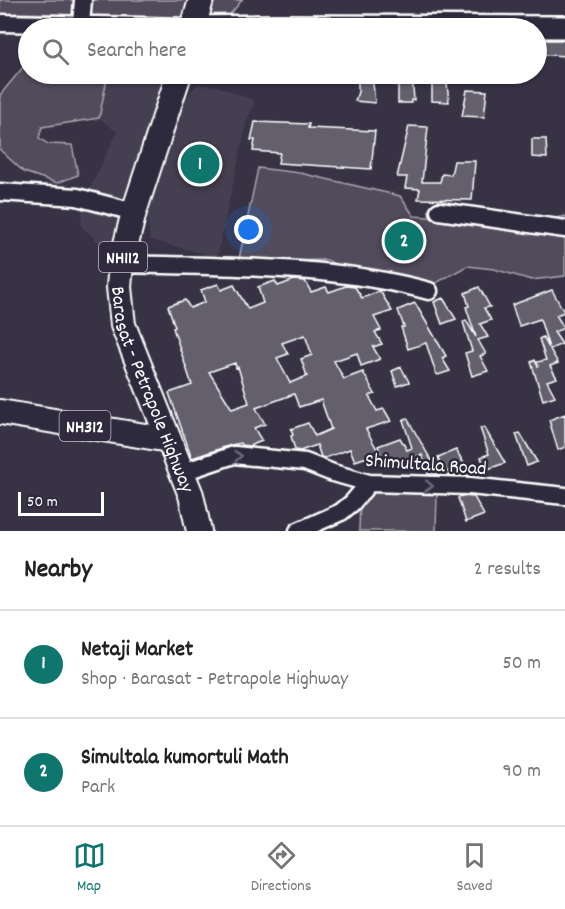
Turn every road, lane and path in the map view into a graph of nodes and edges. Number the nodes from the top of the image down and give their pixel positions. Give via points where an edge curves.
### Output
1 (83, 0) edge
2 (201, 0) edge
3 (82, 18) edge
4 (196, 18) edge
5 (0, 23) edge
6 (18, 23) edge
7 (547, 27) edge
8 (565, 27) edge
9 (175, 84) edge
10 (0, 192) edge
11 (439, 211) dead end
12 (134, 212) junction
13 (565, 229) edge
14 (121, 264) junction
15 (429, 291) dead end
16 (0, 412) edge
17 (169, 440) junction
18 (183, 472) junction
19 (369, 483) junction
20 (565, 496) edge
21 (197, 522) edge
22 (298, 531) edge

1 - 3 street
2 - 4 highway
5 - 6 street
7 - 8 main road
9 - 12 highway, Barasat - Petrapole Highway / NH112
10 - 12 street via 77,197
11 - 13 street
12 - 14 highway, Barasat - Petrapole Highway / NH112
14 - 15 street via 304,270
14 - 17 highway, Barasat - Petrapole Highway / NH112 via 123,325
16 - 17 highway, NH312
17 - 18 highway, Barasat - Petrapole Highway / NH112
18 -> 19 street, Shimultala Road via 234,454 304,462
18 - 21 highway, Barasat - Petrapole Highway / NH112
19 -> 20 street, Shimultala Road via 470,486
19 - 22 street via 342,512

